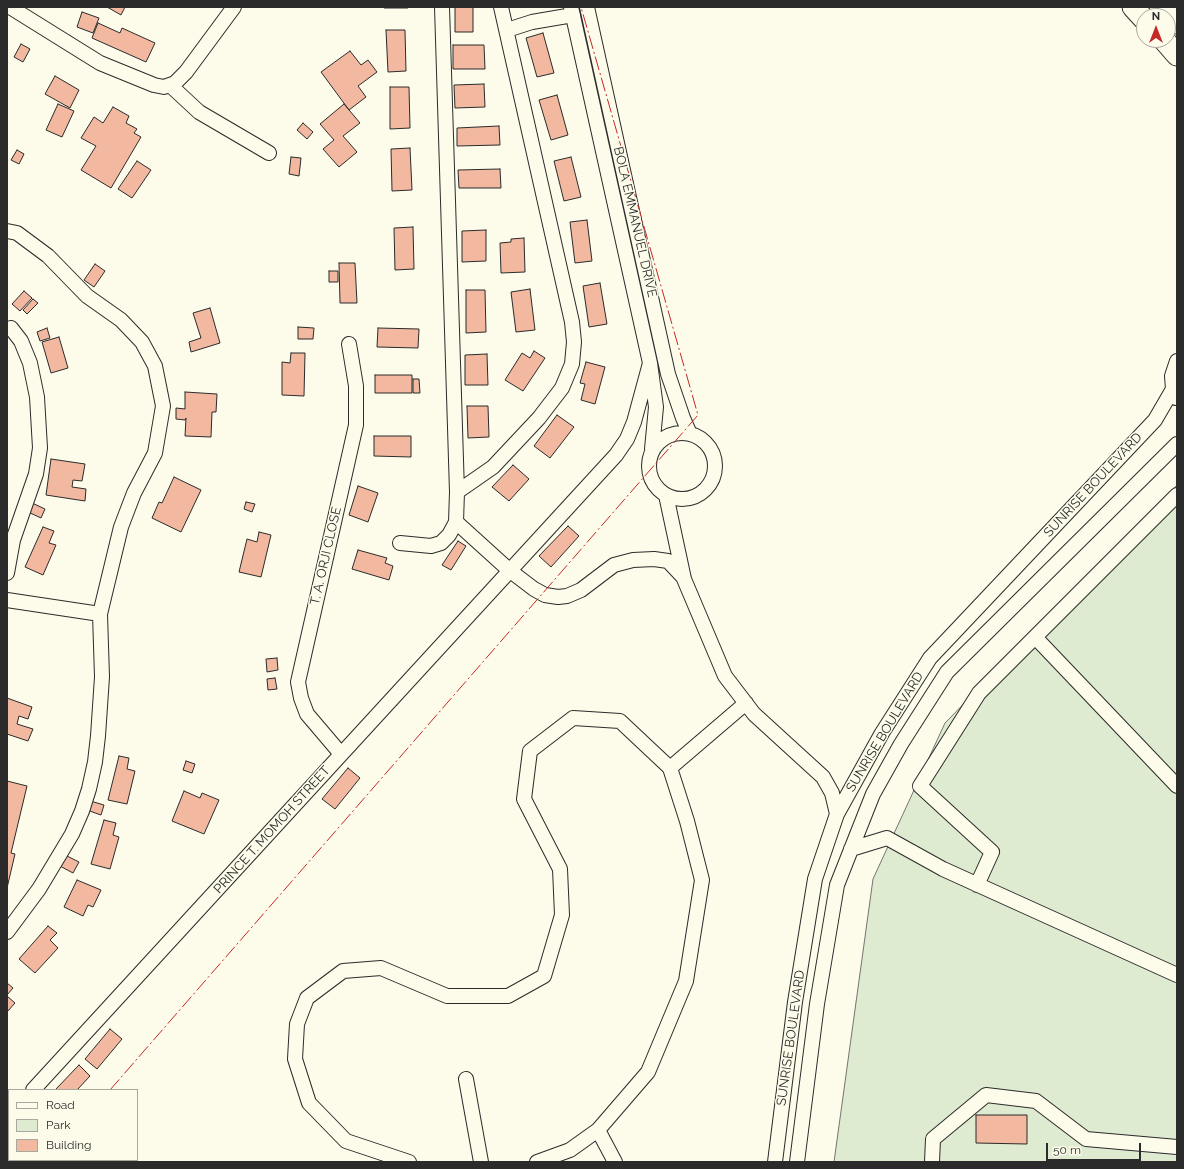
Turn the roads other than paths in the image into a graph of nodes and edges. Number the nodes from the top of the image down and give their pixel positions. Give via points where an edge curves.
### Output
1 (10, 7) edge
2 (234, 7) edge
3 (442, 7) edge
4 (502, 7) edge
5 (587, 7) edge
6 (1169, 7) edge
7 (572, 11) edge
8 (1177, 23) edge
9 (507, 30) junction
10 (171, 86) junction
11 (269, 153) dead end
12 (7, 231) edge
13 (11, 328) dead end
14 (349, 344) dead end
15 (1177, 362) edge
16 (650, 363) junction
17 (1175, 395) edge
18 (690, 434) junction
19 (1177, 444) edge
20 (652, 449) junction
21 (457, 492) junction
22 (666, 495) junction
23 (1177, 495) edge
24 (456, 522) junction
25 (400, 542) dead end
26 (509, 570) junction
27 (7, 573) edge
28 (684, 579) junction
29 (7, 600) edge
30 (100, 614) junction
31 (1035, 637) junction
32 (746, 703) junction
33 (341, 754) junction
34 (670, 768) junction
35 (1177, 786) edge
36 (837, 814) junction
37 (851, 849) junction
38 (977, 885) junction
39 (7, 932) edge
40 (1177, 975) edge
41 (466, 1079) dead end
42 (34, 1089) edge
43 (598, 1130) junction
44 (1177, 1147) edge
45 (408, 1162) edge
46 (481, 1162) edge
47 (537, 1162) edge
48 (615, 1162) edge
49 (775, 1162) edge
50 (797, 1162) edge
51 (932, 1162) edge

1 - 10 street via 100,63 154,85
2 - 10 street via 186,72
3 - 21 street
4 - 9 street
5 - 18 street, BOLA EMMANUEL DRIVE via 668,374 682,418
6 - 8 highway
7 - 9 street
7 - 16 street, BOLA EMMANUEL DRIVE
9 - 21 street via 572,322 572,364 562,388 539,418 493,467
10 - 11 street via 199,112
12 - 30 street via 17,233 48,256 87,296 121,320 142,342 155,366 163,406 155,453 134,493 121,527
13 - 27 street via 20,341 31,370 37,397 40,448 36,474 13,540
14 - 33 street, T. A. ORJI CLOSE via 356,386 356,424 298,682 307,714
15 - 17 street via 1172,376
16 - 20 street, BOLA EMMANUEL DRIVE via 656,407
16 - 26 street, PRINCE T. MOMOH STREET via 627,439 616,455
17 - 36 street, SUNRISE BOULEVARD via 1155,420 930,658 882,733
18 - 20 street via 679,432 668,435
18 - 22 street via 709,446 714,462 713,478 698,495 676,498
19 - 37 street, SUNRISE BOULEVARD via 947,672 873,794
20 - 22 street via 648,470 651,480
21 - 24 street
22 - 28 street
23 - 31 street
24 - 25 street via 449,535 440,543 431,546
24 - 26 street
26 - 28 street via 534,589 558,597 581,590 614,565 633,560 668,561
26 - 33 street, PRINCE T. MOMOH STREET
28 - 32 street via 725,676
29 - 30 street
30 - 39 street via 102,677 98,736 95,762 82,811 72,834 39,889
31 - 35 street
31 - 38 street via 979,693 920,786 992,852
32 - 34 street
32 - 36 street via 754,714 823,777 832,793
33 - 42 street, PRINCE T. MOMOH STREET
34 - 43 street via 702,880 686,981 648,1072
34 - 45 street via 620,721 573,718 530,751 524,799 560,869 562,915 544,976 508,996 447,996 381,968 343,971 307,998 297,1024 295,1059 309,1103 346,1141
36 - 49 street, SUNRISE BOULEVARD via 815,879 795,1002
37 - 38 street via 887,838
37 - 50 street, SUNRISE BOULEVARD via 836,885 817,1004
38 - 40 street
41 - 46 street
43 - 47 street via 570,1150
43 - 48 street
44 - 51 street via 1086,1139 1036,1101 986,1095 933,1139

